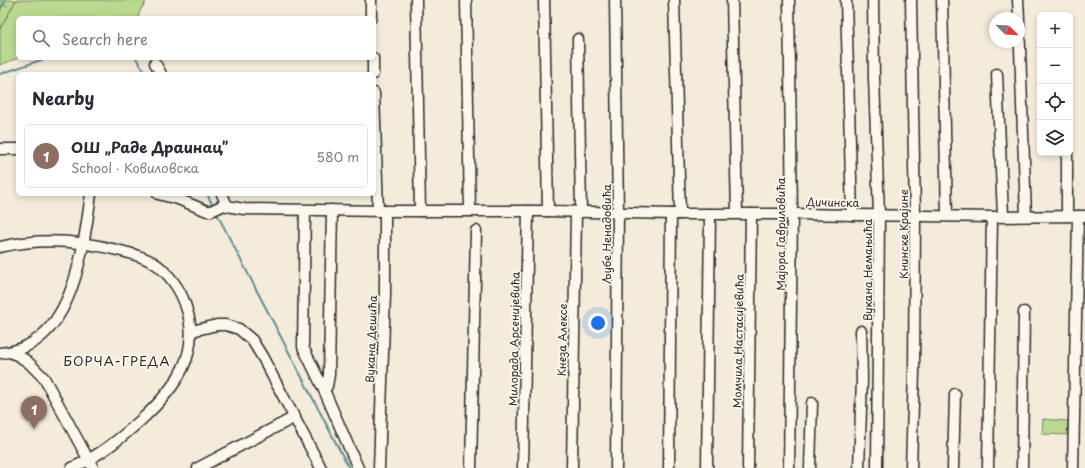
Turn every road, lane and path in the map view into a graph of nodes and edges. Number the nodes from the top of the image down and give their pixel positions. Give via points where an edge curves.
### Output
1 (371, 0) edge
2 (416, 0) edge
3 (466, 0) edge
4 (544, 0) edge
5 (615, 0) edge
6 (674, 0) edge
7 (732, 0) edge
8 (789, 0) edge
9 (846, 0) edge
10 (873, 0) edge
11 (911, 0) edge
12 (942, 0) edge
13 (1018, 0) edge
14 (1019, 12) edge
15 (372, 16) edge
16 (578, 39) dead end
17 (1020, 48) edge
18 (373, 60) edge
19 (155, 63) dead end
20 (160, 72) edge
21 (373, 72) edge
22 (997, 74) dead end
23 (376, 143) edge
24 (0, 148) edge
25 (16, 148) edge
26 (1067, 156) edge
27 (91, 196) edge
28 (166, 196) edge
29 (222, 196) edge
30 (222, 207) junction
31 (305, 210) junction
32 (332, 210) junction
33 (381, 211) junction
34 (420, 211) junction
35 (470, 211) junction
36 (528, 211) junction
37 (548, 211) junction
38 (578, 212) junction
39 (618, 213) junction
40 (675, 214) junction
41 (710, 214) junction
42 (737, 214) junction
43 (751, 214) junction
44 (792, 214) junction
45 (852, 215) junction
46 (879, 215) junction
47 (916, 215) junction
48 (947, 215) junction
49 (992, 216) junction
50 (1003, 216) junction
51 (1026, 216) junction
52 (1067, 216) junction
53 (1081, 216) edge
54 (476, 231) dead end
55 (84, 243) junction
56 (0, 247) edge
57 (1024, 312) dead end
58 (862, 331) dead end
59 (192, 332) junction
60 (5, 352) edge
61 (324, 390) junction
62 (955, 394) dead end
63 (812, 403) dead end
64 (295, 417) junction
65 (91, 464) edge
66 (72, 468) edge
67 (198, 468) edge
68 (321, 468) edge
69 (358, 468) edge
70 (379, 468) edge
71 (471, 468) edge
72 (523, 468) edge
73 (572, 468) edge
74 (616, 468) edge
75 (669, 468) edge
76 (707, 468) edge
77 (748, 468) edge
78 (790, 468) edge
79 (810, 468) edge
80 (859, 468) edge
81 (876, 468) edge
82 (911, 468) edge
83 (953, 468) edge
84 (988, 468) edge
85 (1022, 468) edge
86 (1073, 468) edge

1 - 15 street
2 - 34 street
3 - 35 street
4 - 37 street
5 - 39 street, Љубе Ненадовића
6 - 40 street
7 - 42 street
8 - 44 street, Мајора Гавриловића
9 - 45 street
10 - 46 street, Вукана Немањића
11 - 47 street, Книнске Крајине
12 - 48 street
13 - 14 street
16 - 38 street
17 - 51 street
18 - 21 street
19 - 20 street
22 - 50 street
23 - 33 street, Вукана Дешића
24 - 25 street
26 - 52 street
27 - 55 street
28 - 30 street, Дичинска via 203,210
29 - 30 street
30 - 31 street, Дичинска via 244,210
31 - 32 street, Дичинска
31 - 61 street via 302,345
32 - 33 street, Дичинска
32 - 61 street via 328,375
33 - 34 street, Дичинска
33 - 70 street, Вукана Дешића via 385,294
34 - 35 street, Дичинска
35 - 36 street, Дичинска
36 - 37 street, Дичинска
36 - 72 street, Милорада Арсенијевића
37 - 38 street, Дичинска
38 - 39 street, Дичинска
38 - 73 street, Кнеза Алексе
39 - 40 street, Дичинска
39 - 74 street, Љубе Ненадовића
40 - 41 street, Дичинска
40 - 75 street
41 - 42 street, Дичинска
41 - 76 street
42 - 43 street, Дичинска
43 - 44 street, Дичинска
43 - 77 street, Момчила Настасијевића
44 - 45 street, Дичинска
44 - 78 street, Мајора Гавриловића
45 - 46 street, Дичинска
46 - 47 street, Дичинска
46 - 81 street, Вукана Немањића
47 - 48 street, Дичинска
47 - 82 street, Книнске Крајине
48 - 49 street, Дичинска
49 - 50 street, Дичинска
49 - 84 street
50 - 51 street, Дичинска
51 - 52 street, Дичинска
52 - 53 street, Дичинска
53 - 86 street
54 - 71 street
55 - 56 street via 43,241
55 - 59 street via 131,254 157,265 179,291 189,315
55 - 60 street via 68,299 48,330 24,347
57 - 85 street
58 - 80 street
59 - 64 street via 221,324 243,332 255,344
59 - 65 street via 190,348 182,371 170,389 156,407
60 - 65 street via 19,356 44,378
61 - 69 street
62 - 83 street
63 - 79 street
64 - 67 street
64 - 68 street
65 - 66 street

